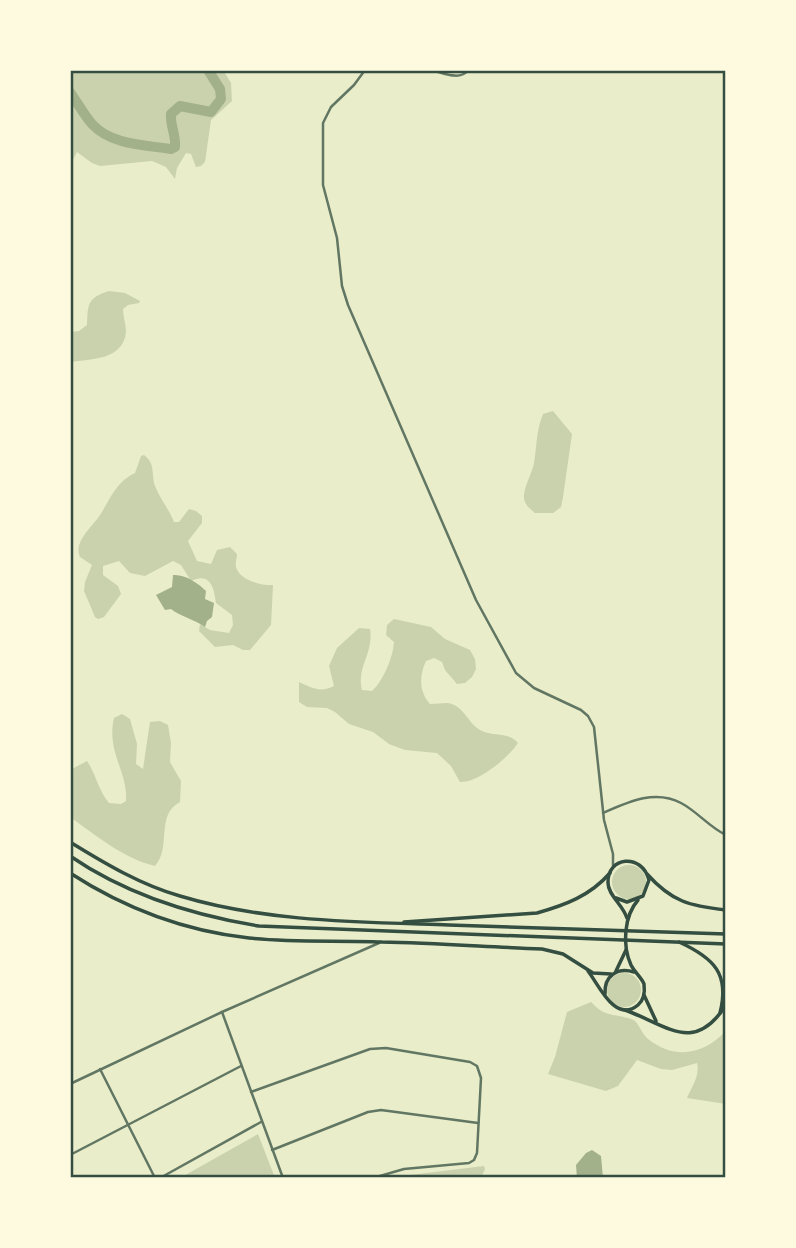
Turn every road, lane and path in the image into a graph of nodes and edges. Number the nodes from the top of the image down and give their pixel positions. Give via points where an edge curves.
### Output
1 (365, 70) edge
2 (431, 70) edge
3 (469, 70) edge
4 (604, 813) junction
5 (726, 835) edge
6 (70, 842) edge
7 (613, 854) junction
8 (70, 856) edge
9 (623, 862) junction
10 (611, 871) junction
11 (70, 873) edge
12 (648, 874) junction
13 (616, 898) junction
14 (638, 900) junction
15 (726, 910) edge
16 (627, 919) junction
17 (399, 923) junction
18 (726, 934) edge
19 (382, 942) junction
20 (677, 942) junction
21 (726, 944) edge
22 (626, 948) junction
23 (587, 970) junction
24 (635, 972) junction
25 (613, 973) junction
26 (644, 995) junction
27 (606, 996) junction
28 (726, 1005) edge
29 (625, 1010) junction
30 (222, 1012) junction
31 (719, 1017) junction
32 (657, 1023) junction
33 (241, 1066) junction
34 (100, 1069) junction
35 (70, 1084) edge
36 (251, 1092) junction
37 (262, 1121) junction
38 (479, 1123) junction
39 (128, 1125) junction
40 (272, 1150) junction
41 (70, 1155) edge
42 (157, 1178) edge
43 (283, 1178) edge
44 (373, 1178) edge

1 - 4 street via 331,107 322,135 323,184 348,305 476,600 516,673 534,688 581,710 594,727
2 - 3 street via 458,77
4 - 5 street via 634,799 656,797 681,803
4 - 7 street
6 - 17 main road via 177,896 275,915
7 - 9 street
7 - 10 street
8 - 20 main road via 147,897 231,921
9 - 10 main road
9 - 12 main road via 637,863
10 - 13 main road via 609,889
10 - 17 main road via 584,895 537,913
11 - 19 main road via 129,906 189,927 248,938
12 - 14 main road via 649,886
12 - 15 main road via 678,901
13 - 14 main road
13 - 16 main road
14 - 16 main road
16 - 22 main road
17 - 18 main road
19 - 23 main road via 552,951
19 - 30 street
20 - 21 main road
20 - 31 main road via 705,957 720,973 724,996
22 - 24 main road
22 - 25 main road
23 - 25 main road
23 - 27 main road
24 - 25 main road
24 - 26 main road via 642,979
25 - 27 main road via 605,984
26 - 29 main road via 637,1005
26 - 32 main road
27 - 29 main road via 613,1006
28 - 31 main road
29 - 32 main road
30 - 33 street
30 - 34 street
31 - 32 main road via 692,1033 676,1033
33 - 36 street
33 - 39 street
34 - 35 street
34 - 39 street
36 - 37 street
36 - 38 street via 370,1049 386,1048 477,1066 481,1078
37 - 40 street
37 - 42 street
38 - 40 street via 381,1110
38 - 44 street via 477,1153 469,1163
39 - 41 street
39 - 42 street
40 - 43 street

